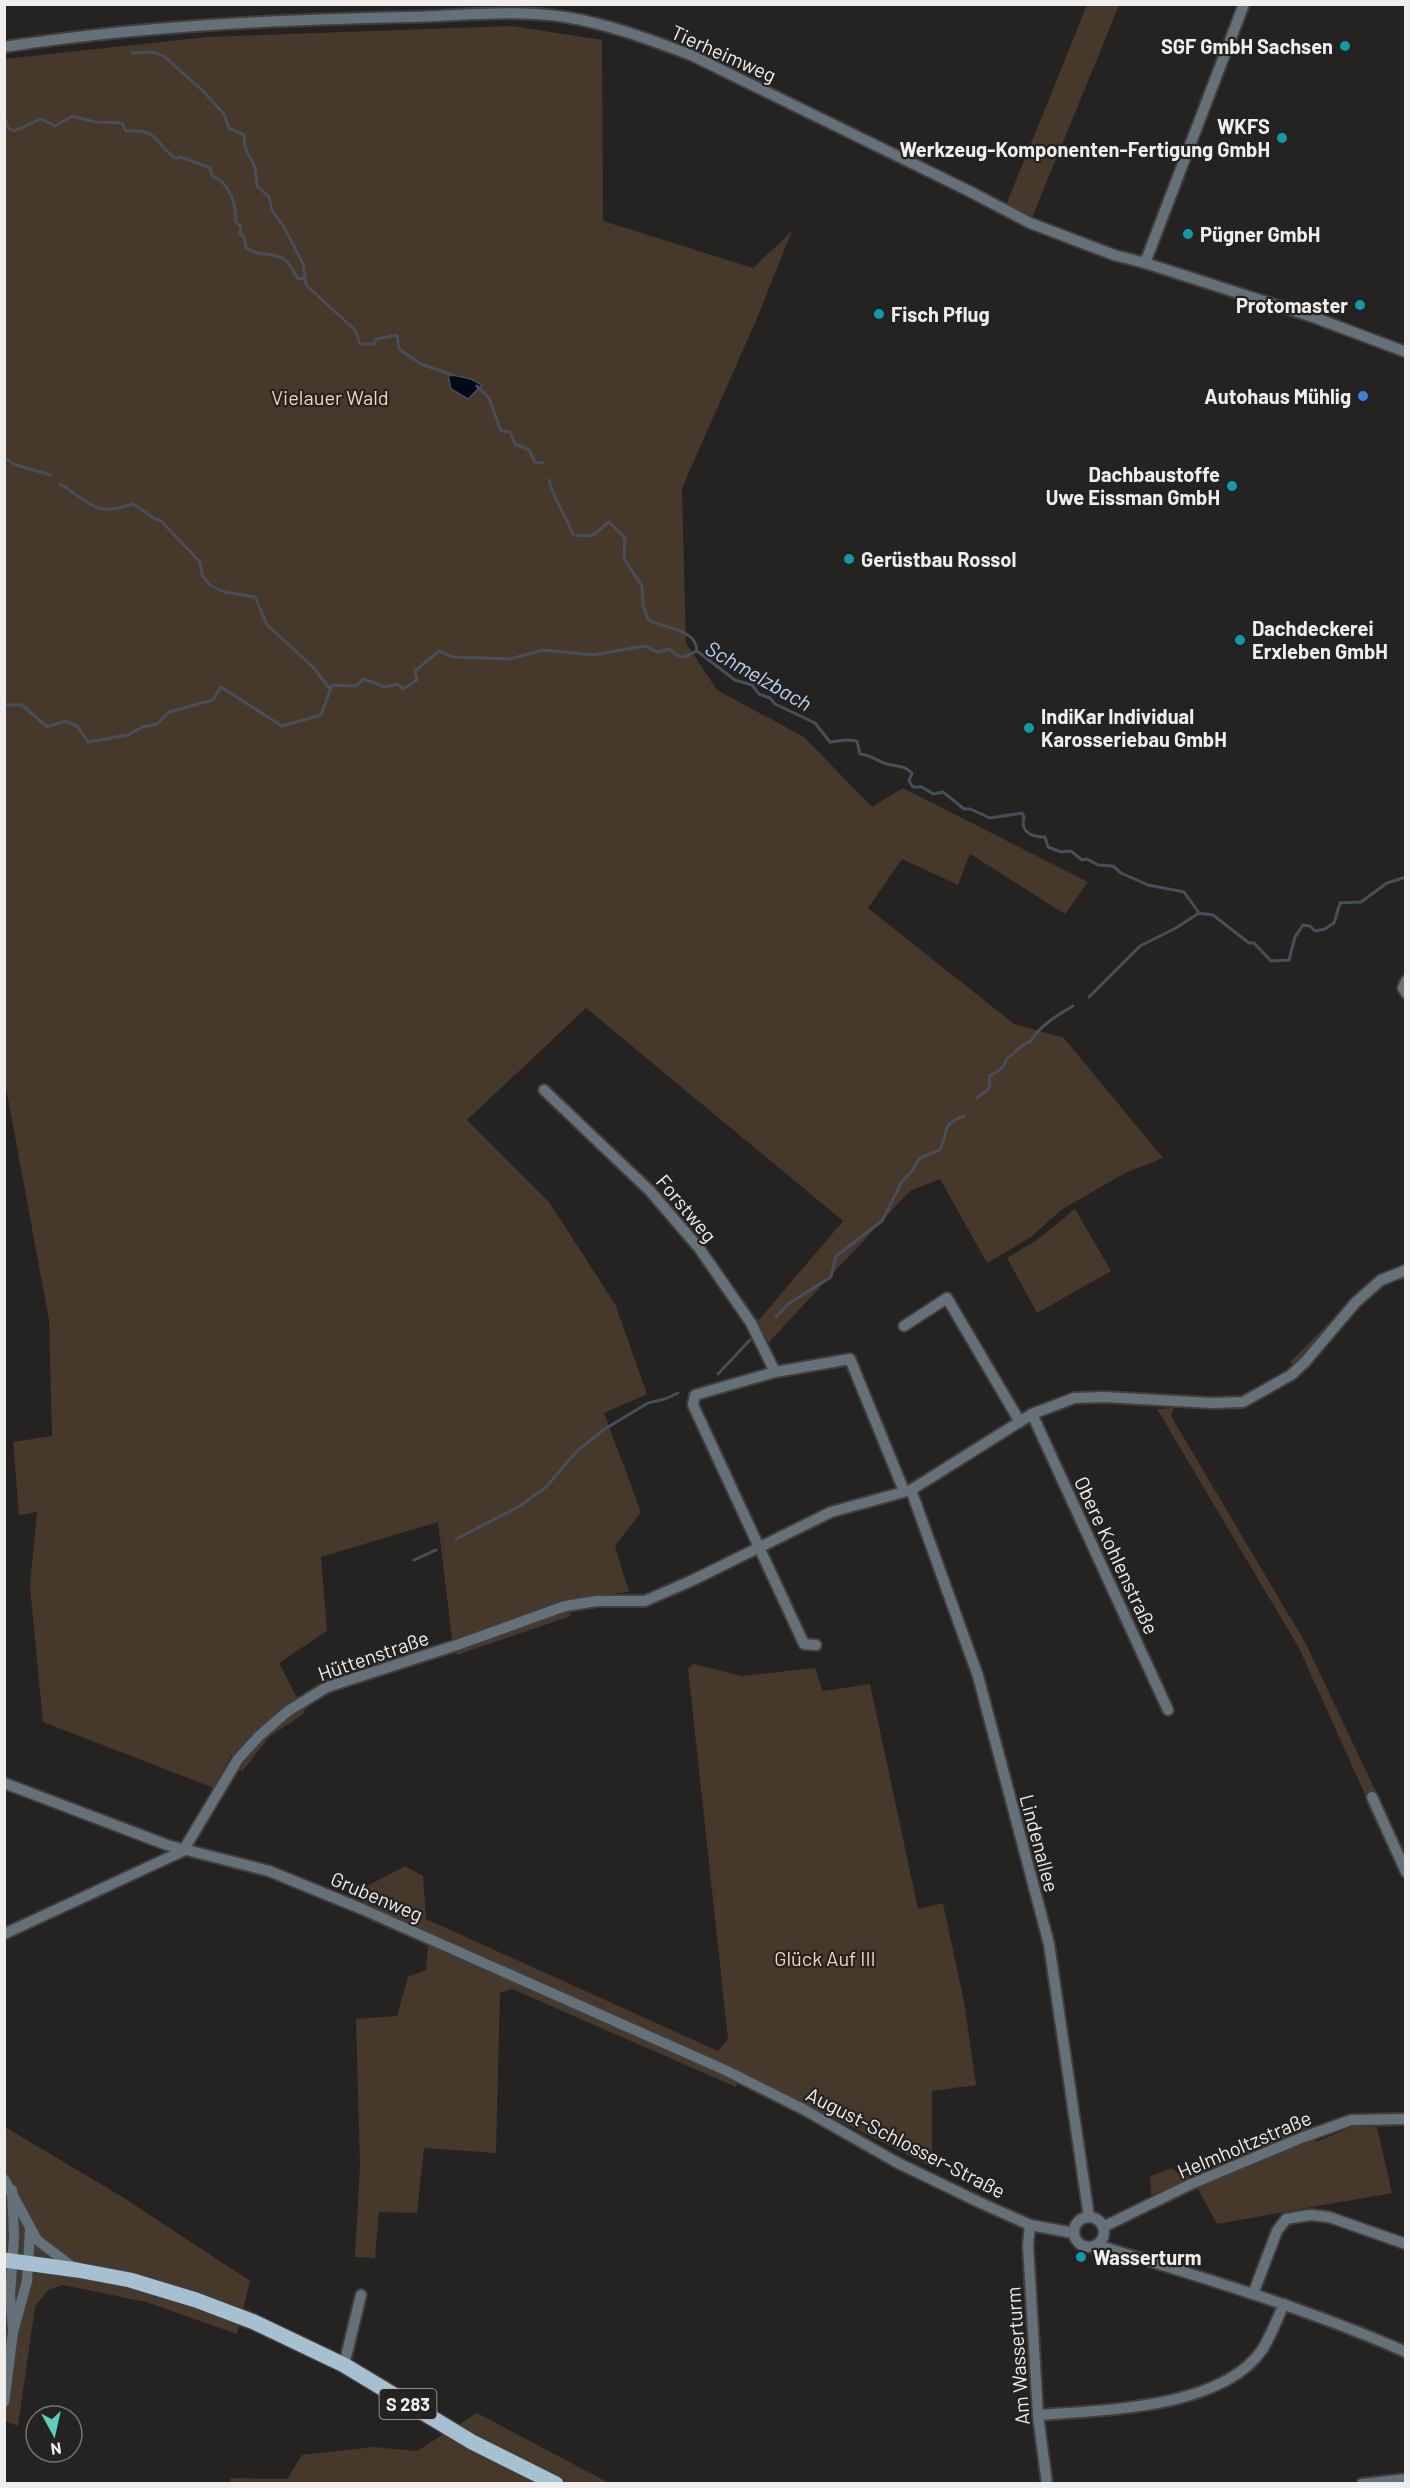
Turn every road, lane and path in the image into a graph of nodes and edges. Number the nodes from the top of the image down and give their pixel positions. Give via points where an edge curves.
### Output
1 (1244, 4) edge
2 (4, 47) edge
3 (1145, 263) junction
4 (1406, 352) edge
5 (544, 1090) dead end
6 (1406, 1270) edge
7 (904, 1326) dead end
8 (775, 1372) junction
9 (1032, 1414) junction
10 (1020, 1422) junction
11 (908, 1490) junction
12 (759, 1548) junction
13 (816, 1645) dead end
14 (1168, 1710) dead end
15 (4, 1783) edge
16 (1372, 1797) dead end
17 (183, 1851) junction
18 (1406, 1872) edge
19 (4, 1934) edge
20 (725, 2070) joint
21 (1406, 2119) edge
22 (4, 2179) edge
23 (12, 2190) junction
24 (1089, 2217) junction
25 (1030, 2225) junction
26 (1103, 2227) junction
27 (30, 2230) junction
28 (1074, 2233) junction
29 (1406, 2244) edge
30 (1097, 2245) junction
31 (9, 2261) edge
32 (30, 2263) junction
33 (77, 2270) junction
34 (7, 2291) edge
35 (1253, 2294) junction
36 (361, 2295) dead end
37 (1284, 2304) junction
38 (14, 2332) junction
39 (1406, 2352) edge
40 (344, 2365) junction
41 (4, 2402) edge
42 (1038, 2415) junction
43 (1406, 2479) edge
44 (556, 2484) edge
45 (1047, 2484) edge
46 (1362, 2484) edge

1 - 3 street
2 - 3 street, Tierheimweg via 86,34 294,19 524,14 565,17 644,37 691,55 1030,223
3 - 4 street, Tierheimweg via 1313,317
5 - 8 street, Forstweg via 650,1191 699,1248 751,1323
6 - 9 street via 1381,1280 1356,1302 1291,1375 1243,1402 1074,1398
7 - 10 street via 947,1298
8 - 11 street via 850,1359
8 - 12 street via 695,1395 693,1405
9 - 10 street
9 - 14 street, Obere Kohlenstraße
10 - 11 street
11 - 12 street via 831,1512
11 - 24 street, Lindenallee via 978,1676 1049,1944
12 - 13 street via 804,1644
12 - 17 street, Hüttenstraße via 645,1600 565,1606 327,1687 288,1711 245,1751
15 - 17 street, Grubenweg
16 - 18 street
17 - 19 street
17 - 20 street, Grubenweg via 269,1871
20 - 25 street, August-Schlosser-Straße via 897,2163
21 - 26 street, Helmholtzstraße via 1351,2120 1189,2185
22 - 23 street
23 - 27 street
23 - 31 street
24 - 26 street
24 - 28 street via 1076,2224
25 - 28 street, August-Schlosser-Straße
25 - 42 street, Am Wasserturm
26 - 30 street via 1103,2237
27 - 32 street
27 - 33 street via 45,2248
28 - 30 street via 1082,2246
29 - 35 street via 1329,2217 1286,2219 1277,2231
30 - 35 street
31 - 32 main road, S 283
31 - 34 street
32 - 33 main road, S 283
32 - 38 street
33 - 40 main road, S 283 via 130,2280 196,2300 254,2322
34 - 38 street
35 - 37 street
36 - 40 street
37 - 39 street
37 - 42 street via 1262,2350 1237,2375 1188,2397 1117,2409
38 - 41 street
40 - 44 main road, S 283 via 472,2442
42 - 45 street, Am Wasserturm
43 - 46 street

